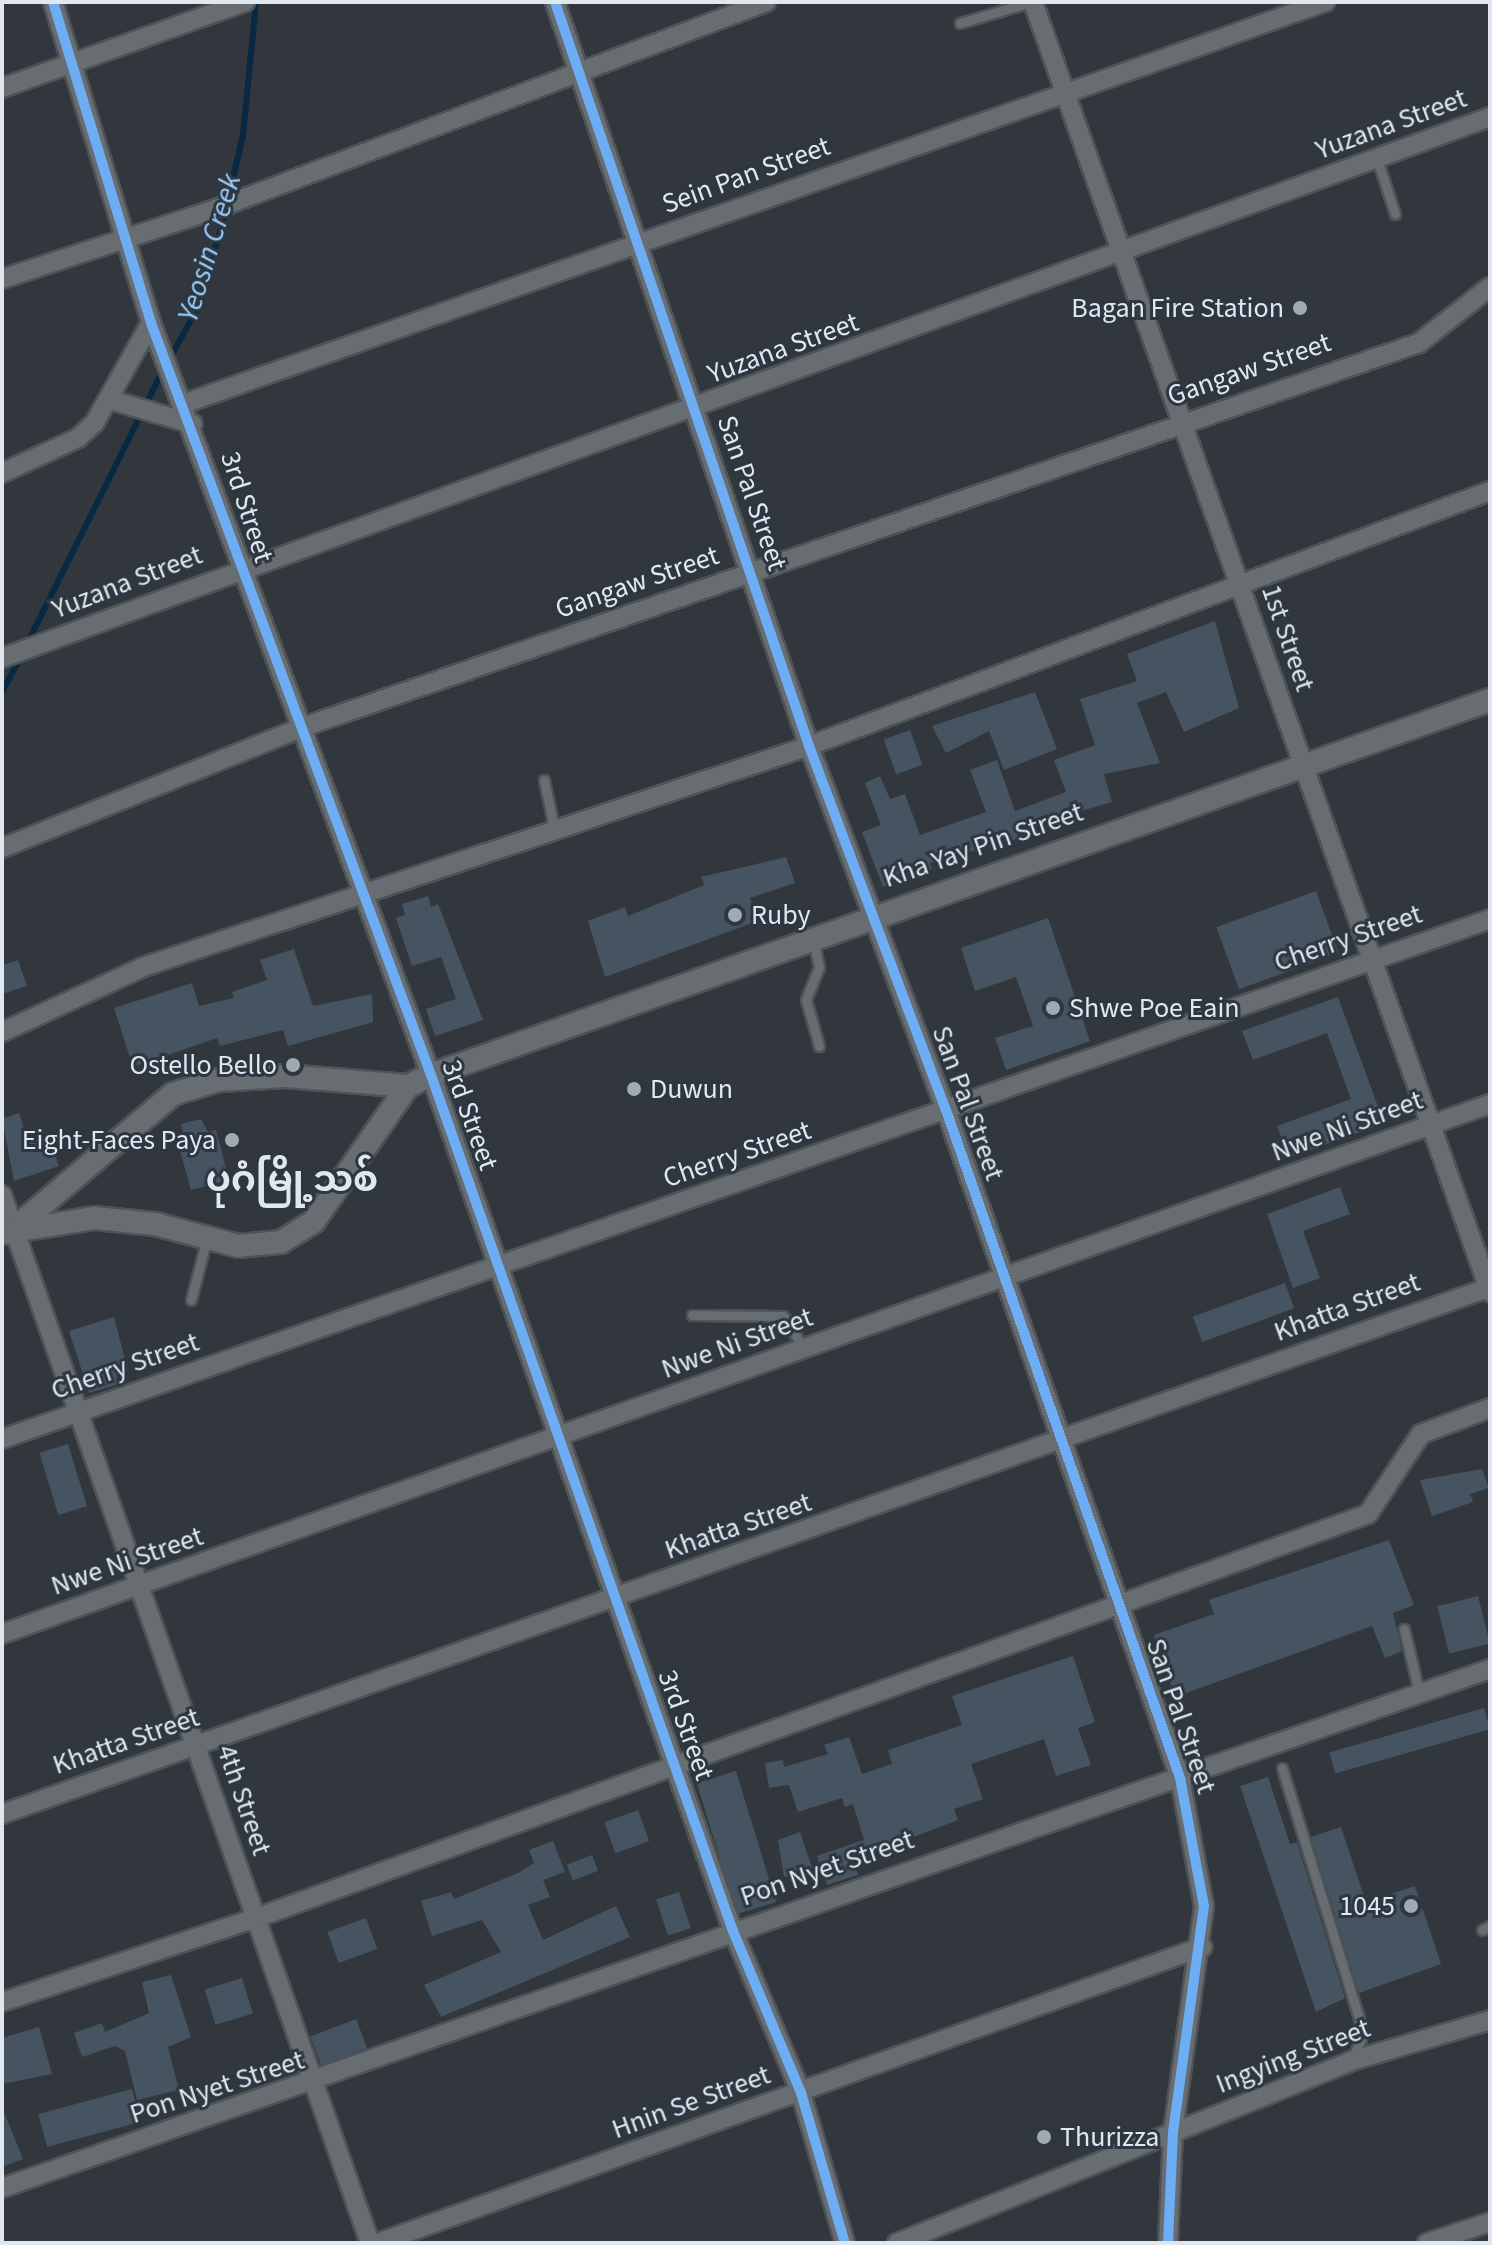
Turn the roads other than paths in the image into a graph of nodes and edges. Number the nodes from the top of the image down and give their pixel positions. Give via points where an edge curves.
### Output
1 (53, 2) edge
2 (555, 2) edge
3 (766, 2) edge
4 (1032, 2) edge
5 (1325, 2) edge
6 (242, 3) edge
7 (960, 23) dead end
8 (73, 58) junction
9 (579, 70) junction
10 (2, 88) edge
11 (1064, 91) junction
12 (1490, 117) edge
13 (1377, 159) junction
14 (1395, 214) dead end
15 (127, 238) junction
16 (640, 242) junction
17 (1123, 254) junction
18 (2, 279) edge
19 (1490, 287) edge
20 (151, 323) junction
21 (111, 400) junction
22 (186, 403) junction
23 (697, 409) junction
24 (1184, 420) junction
25 (193, 424) junction
26 (2, 473) edge
27 (1490, 491) edge
28 (241, 569) junction
29 (754, 571) junction
30 (1239, 582) junction
31 (2, 658) edge
32 (1490, 700) edge
33 (303, 727) junction
34 (809, 746) junction
35 (1302, 765) junction
36 (544, 780) dead end
37 (556, 835) junction
38 (2, 848) edge
39 (367, 898) junction
40 (874, 915) junction
41 (1490, 919) edge
42 (812, 936) junction
43 (1370, 959) junction
44 (2, 1032) edge
45 (819, 1046) dead end
46 (431, 1075) junction
47 (408, 1086) junction
48 (1490, 1104) edge
49 (946, 1110) junction
50 (1431, 1125) junction
51 (2, 1195) edge
52 (8, 1231) edge
53 (206, 1241) junction
54 (499, 1268) junction
55 (1004, 1278) junction
56 (1489, 1289) edge
57 (191, 1300) dead end
58 (692, 1315) dead end
59 (804, 1348) junction
60 (1490, 1408) edge
61 (79, 1412) junction
62 (559, 1437) junction
63 (2, 1439) edge
64 (1060, 1442) junction
65 (139, 1588) junction
66 (615, 1599) junction
67 (1118, 1607) junction
68 (1404, 1629) dead end
69 (2, 1634) edge
70 (1490, 1669) edge
71 (1419, 1692) junction
72 (196, 1747) junction
73 (677, 1767) junction
74 (1282, 1768) dead end
75 (1180, 1778) junction
76 (2, 1814) edge
77 (256, 1918) junction
78 (733, 1931) junction
79 (1202, 1947) junction
80 (2, 2002) edge
81 (1490, 2020) edge
82 (1351, 2061) junction
83 (312, 2085) junction
84 (801, 2093) junction
85 (1173, 2132) junction
86 (2, 2188) edge
87 (1490, 2222) edge
88 (370, 2243) edge
89 (378, 2243) edge
90 (845, 2243) edge
91 (897, 2243) edge
92 (1168, 2243) edge
93 (1427, 2243) edge

1 - 8 street, 3rd Street
2 - 9 street, San Pal Street
3 - 9 street
4 - 7 lane
4 - 11 street, 1st Street
5 - 11 street, Sein Pan Street
6 - 8 street
8 - 10 street
8 - 15 street, 3rd Street
9 - 15 street
9 - 16 street, San Pal Street
11 - 16 street, Sein Pan Street
11 - 17 street, 1st Street
12 - 13 street, Yuzana Street
13 - 14 lane
13 - 17 street, Yuzana Street
15 - 18 street
15 - 20 street, 3rd Street
16 - 22 street, Sein Pan Street
16 - 23 street, San Pal Street
17 - 23 street, Yuzana Street
17 - 24 street, 1st Street
19 - 24 street, Gangaw Street via 1433,335
20 - 21 street
20 - 22 street, 3rd Street
21 - 25 street
21 - 26 street via 78,438
22 - 25 street, 3rd Street
23 - 28 street, Yuzana Street
23 - 29 street, San Pal Street
24 - 29 street, Gangaw Street
24 - 30 street, 1st Street
25 - 28 street, 3rd Street
27 - 30 street
28 - 31 street, Yuzana Street
28 - 33 street, 3rd Street
29 - 33 street, Gangaw Street
29 - 34 street, San Pal Street
30 - 34 street
30 - 35 street, 1st Street
32 - 35 street, Kha Yay Pin Street
33 - 38 street, Gangaw Street
33 - 39 street, 3rd Street
34 - 37 street
34 - 40 street, San Pal Street
35 - 40 street, Kha Yay Pin Street
35 - 43 street, 1st Street
36 - 37 lane
37 - 39 street
39 - 44 street via 143,967
39 - 46 street, 3rd Street
40 - 42 street, Kha Yay Pin Street
40 - 49 street, San Pal Street
41 - 43 street, Cherry Street
42 - 45 lane via 819,967 806,1000
42 - 46 street, Kha Yay Pin Street
43 - 49 street, Cherry Street
43 - 50 street, 1st Street
46 - 47 street, Kha Yay Pin Street
46 - 54 street, 3rd Street
47 - 52 street via 286,1076 219,1080 173,1094
47 - 53 street, Kha Yay Pin Street via 297,1235 260,1246
48 - 50 street, Nwe Ni Street
49 - 54 street, Cherry Street
49 - 55 street, San Pal Street
50 - 55 street, Nwe Ni Street
50 - 56 street, 1st Street
51 - 52 street, 4th Street
52 - 53 street, Kha Yay Pin Street via 95,1218 155,1224
52 - 61 street, 4th Street
53 - 57 lane
54 - 61 street, Cherry Street
54 - 62 street, 3rd Street
55 - 59 street, Nwe Ni Street
55 - 64 street, San Pal Street
56 - 64 street, Khatta Street
58 - 59 lane via 783,1316
59 - 62 street, Nwe Ni Street
60 - 67 street via 1421,1434 1368,1514
61 - 63 street, Cherry Street
61 - 65 street, 4th Street
62 - 65 street, Nwe Ni Street
62 - 66 street, 3rd Street
64 - 66 street, Khatta Street
64 - 67 street, San Pal Street
65 - 69 street, Nwe Ni Street
65 - 72 street, 4th Street
66 - 72 street, Khatta Street
66 - 73 street, 3rd Street
67 - 73 street
67 - 75 street, San Pal Street
68 - 71 lane
70 - 71 street, Pon Nyet Street
71 - 75 street, Pon Nyet Street
72 - 76 street, Khatta Street
72 - 77 street, 4th Street
73 - 77 street
73 - 78 street, 3rd Street
74 - 82 lane via 1359,2019
75 - 78 street, Pon Nyet Street
75 - 79 street, San Pal Street via 1201,1878
77 - 80 street
77 - 83 street, 4th Street
78 - 83 street, Pon Nyet Street
78 - 84 street, 3rd Street
79 - 84 street, Hnin Se Street
79 - 85 street, San Pal Street
81 - 82 street, Ingying Street
82 - 85 street, Ingying Street
83 - 86 street, Pon Nyet Street
83 - 88 street, 4th Street
84 - 89 street, Hnin Se Street
84 - 90 street, 3rd Street
85 - 91 street, Ingying Street
85 - 92 street, San Pal Street
87 - 93 street

